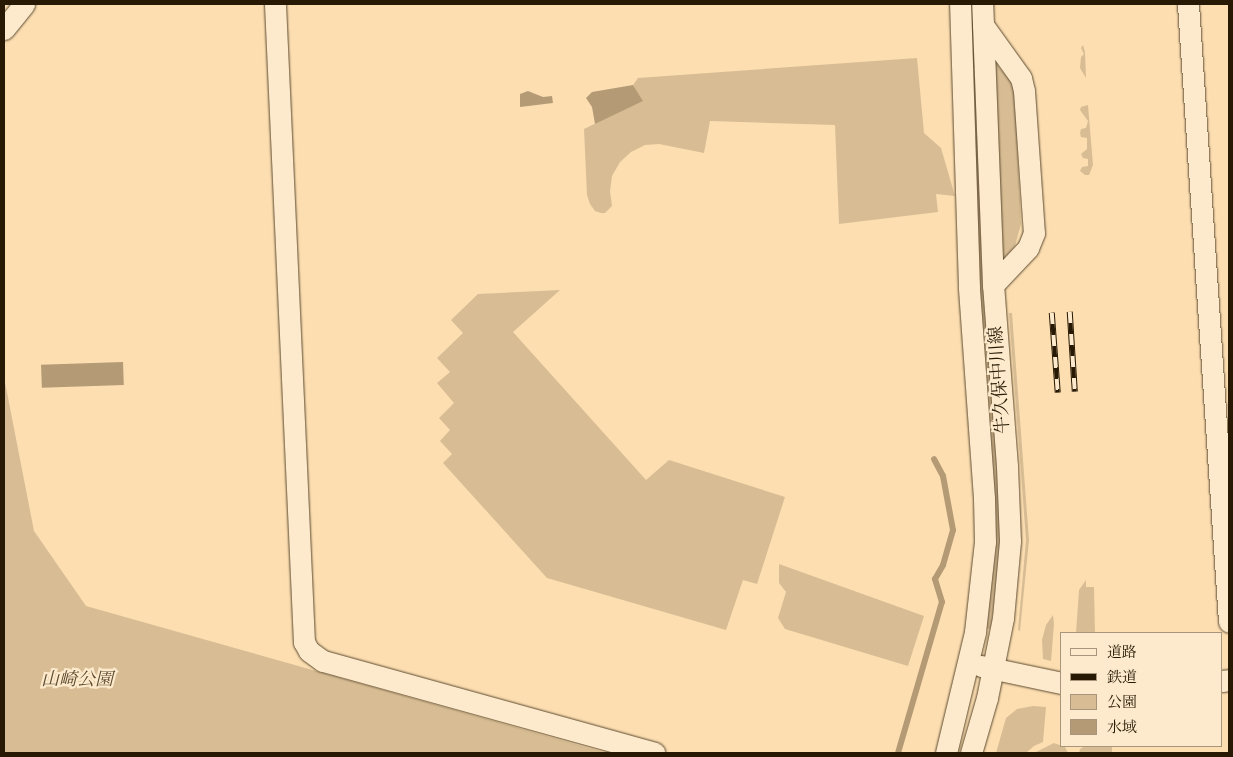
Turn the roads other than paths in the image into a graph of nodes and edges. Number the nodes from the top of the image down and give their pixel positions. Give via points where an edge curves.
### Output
1 (24, 4) edge
2 (274, 4) edge
3 (960, 4) edge
4 (982, 4) edge
5 (1188, 4) edge
6 (983, 25) junction
7 (4, 29) edge
8 (993, 285) junction
9 (1229, 622) edge
10 (968, 663) junction
11 (993, 670) junction
12 (1060, 684) edge
13 (654, 753) edge
14 (946, 753) edge
15 (971, 753) edge

1 - 7 street
2 - 13 street via 304,642 308,651 323,661
3 - 10 street, 牛久保中川線 via 968,287 984,498 983,571
4 - 6 street, 牛久保中川線
5 - 9 street
6 - 8 street, 牛久保中川線
6 - 8 street via 1021,78 1024,90 1034,233 1028,248
8 - 11 street, 牛久保中川線 via 1010,542 1004,609
10 - 11 street
10 - 14 street, 牛久保中川線
11 - 12 street
11 - 15 street, 牛久保中川線

